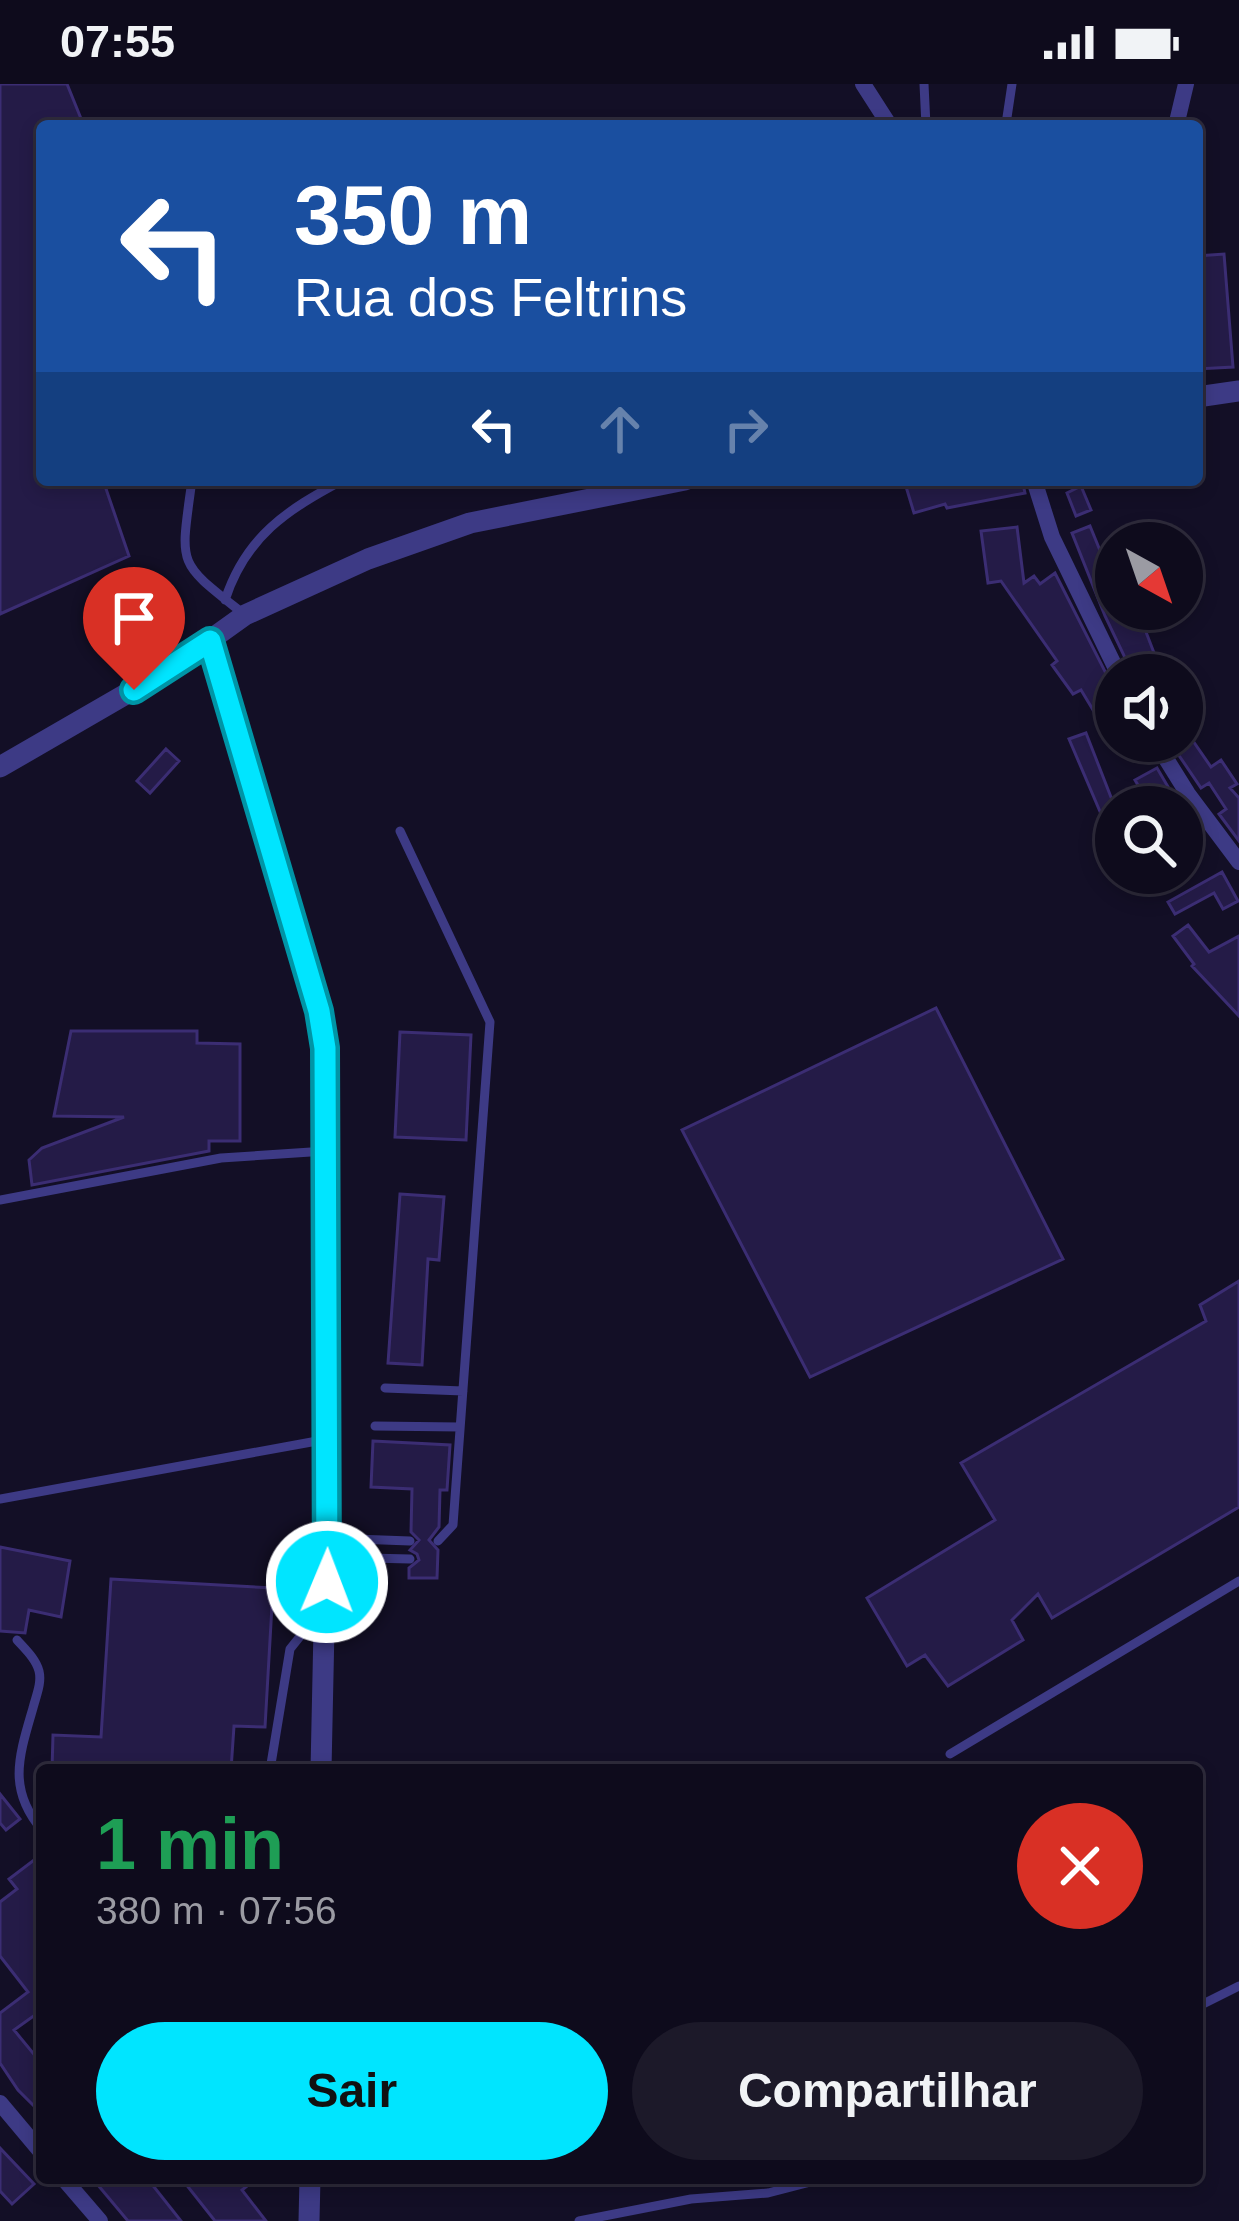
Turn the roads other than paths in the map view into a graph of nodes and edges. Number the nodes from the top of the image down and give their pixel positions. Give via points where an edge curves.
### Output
1 (863, 84) edge
2 (924, 84) edge
3 (1012, 84) edge
4 (1186, 84) edge
5 (886, 120) edge
6 (926, 120) edge
7 (1007, 120) edge
8 (1177, 120) edge
9 (1239, 391) edge
10 (1203, 396) edge
11 (192, 486) edge
12 (332, 486) edge
13 (655, 486) edge
14 (1036, 486) edge
15 (225, 600) junction
16 (244, 615) junction
17 (210, 641) junction
18 (1108, 654) edge
19 (1168, 762) edge
20 (0, 766) edge
21 (400, 831) dead end
22 (1239, 862) edge
23 (326, 1151) junction
24 (0, 1200) edge
25 (385, 1388) dead end
26 (463, 1391) junction
27 (375, 1426) dead end
28 (460, 1427) junction
29 (328, 1439) junction
30 (0, 1499) edge
31 (410, 1541) dead end
32 (438, 1541) dead end
33 (328, 1548) junction
34 (410, 1558) dead end
35 (1239, 1581) edge
36 (326, 1606) junction
37 (17, 1640) dead end
38 (950, 1754) dead end
39 (271, 1764) edge
40 (322, 1764) edge
41 (36, 1822) edge
42 (1239, 1986) edge
43 (1203, 2004) edge
44 (0, 2103) edge
45 (36, 2146) edge
46 (68, 2184) edge
47 (310, 2184) edge
48 (803, 2184) edge
49 (100, 2221) edge
50 (309, 2221) edge
51 (579, 2221) edge

1 - 5 street
2 - 6 lane
3 - 7 lane
4 - 8 street
9 - 10 street
11 - 15 lane via 186,559
12 - 15 lane via 286,510 248,550
13 - 16 street via 470,523
14 - 18 street
15 - 16 lane
16 - 17 street
17 - 20 street
17 - 23 street via 319,1011
19 - 22 street
21 - 26 lane via 490,1022
23 - 24 lane via 221,1158
23 - 29 street
25 - 26 lane
26 - 28 lane
27 - 28 lane
28 - 32 lane via 453,1525
29 - 30 lane
29 - 33 street
31 - 33 lane
33 - 34 lane
33 - 36 street
35 - 38 lane
36 - 39 lane via 290,1649
36 - 40 street
37 - 41 lane via 39,1670 18,1769 18,1790
42 - 43 lane
44 - 45 street
46 - 49 street
47 - 50 street
48 - 51 lane

